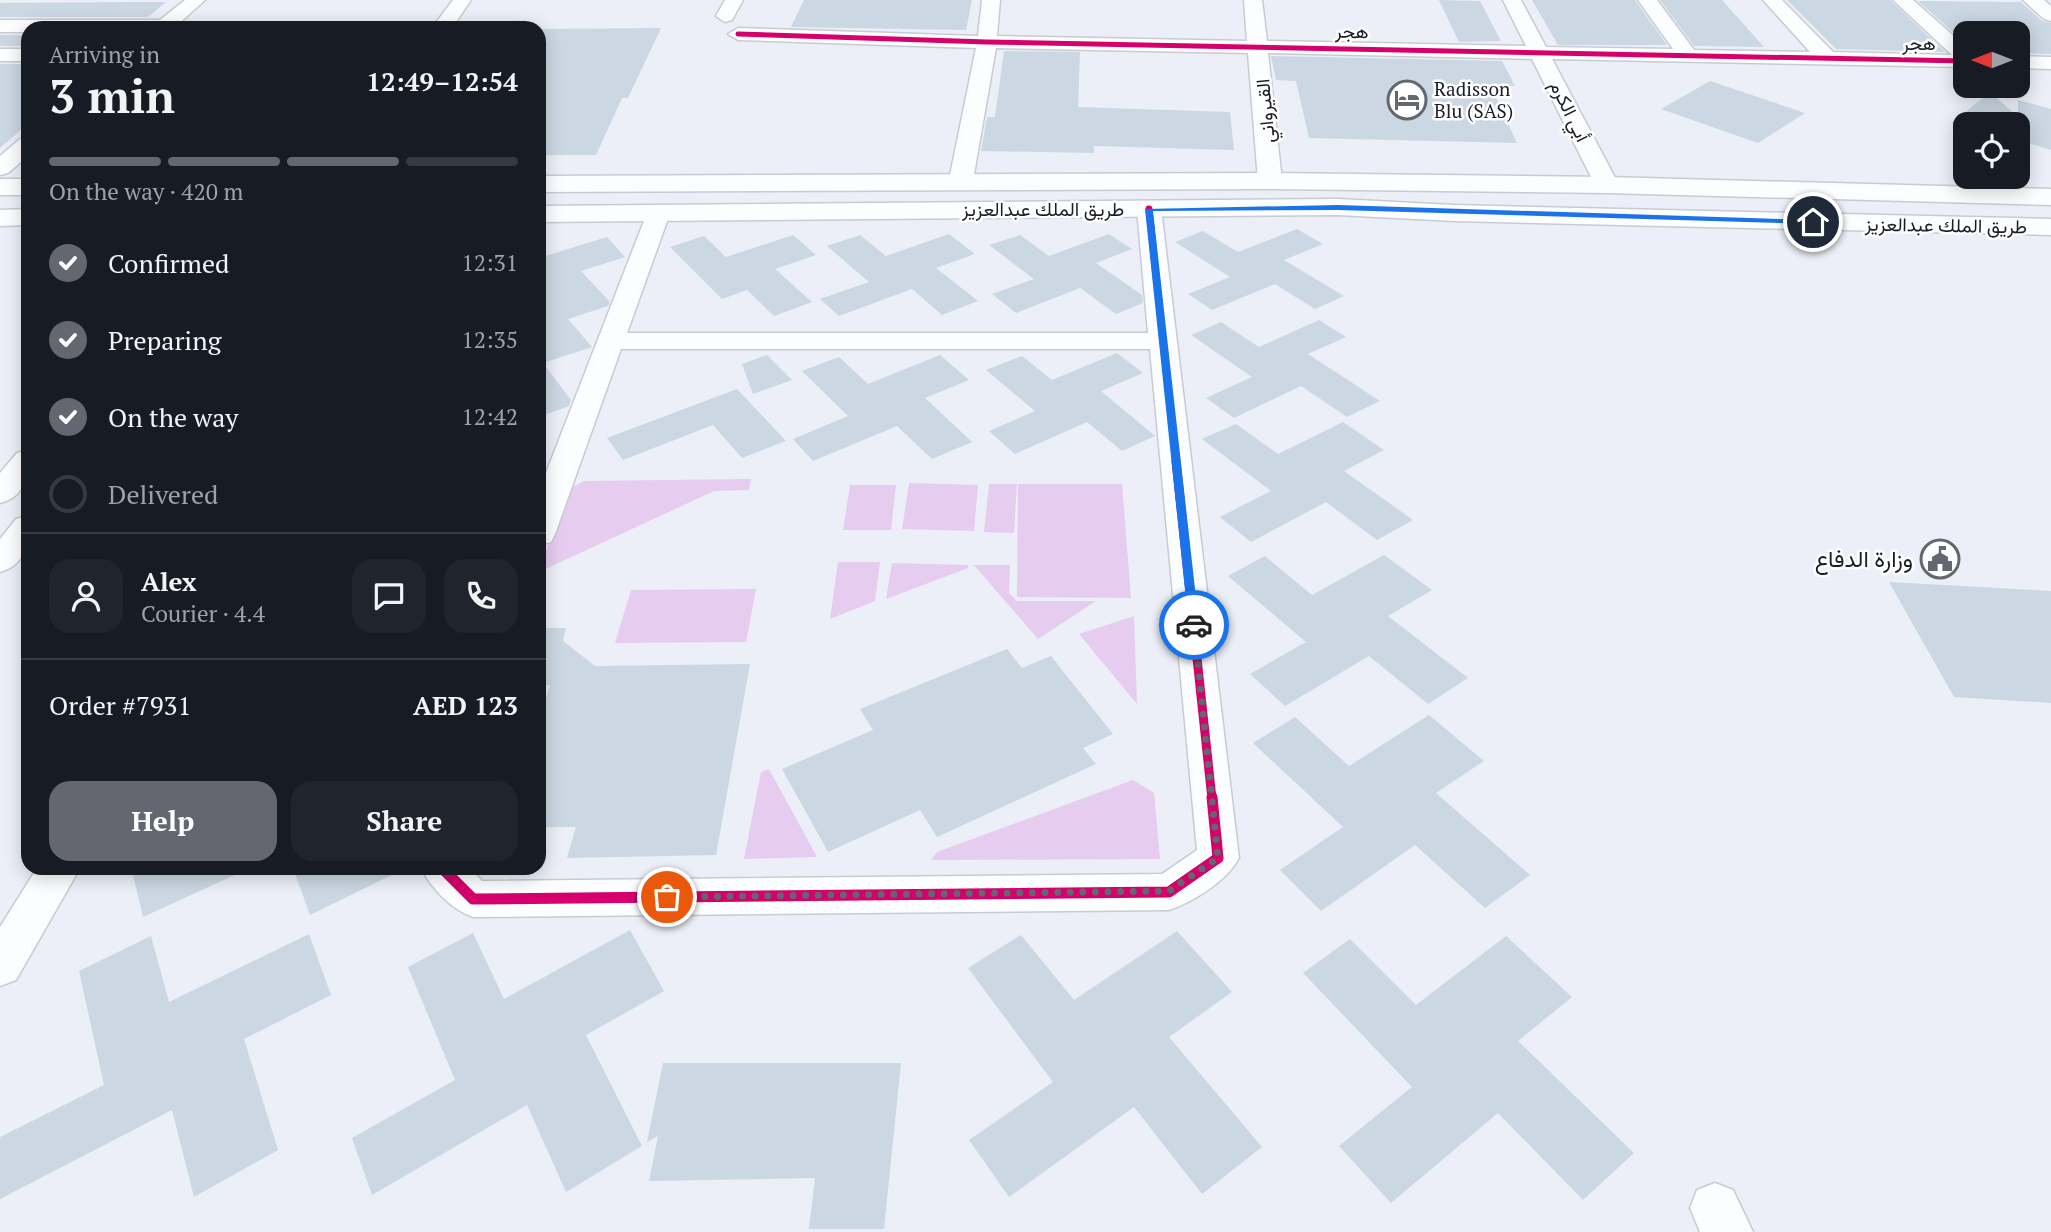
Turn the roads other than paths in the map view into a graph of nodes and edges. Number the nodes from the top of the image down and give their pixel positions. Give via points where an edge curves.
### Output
1 (196, 0) edge
2 (462, 0) edge
3 (991, 0) edge
4 (1254, 0) edge
5 (1513, 0) edge
6 (1647, 0) edge
7 (1772, 0) edge
8 (1902, 0) edge
9 (2032, 0) edge
10 (2051, 15) edge
11 (170, 21) edge
12 (447, 21) edge
13 (0, 26) edge
14 (21, 26) edge
15 (738, 34) dead end
16 (987, 42) junction
17 (1953, 45) edge
18 (1259, 46) junction
19 (1542, 54) junction
20 (0, 55) edge
21 (21, 55) edge
22 (1690, 58) junction
23 (1829, 60) junction
24 (1953, 61) edge
25 (2030, 62) edge
26 (2051, 63) edge
27 (21, 150) edge
28 (0, 168) edge
29 (961, 180) junction
30 (1270, 181) junction
31 (546, 184) edge
32 (1606, 184) junction
33 (0, 187) edge
34 (21, 187) edge
35 (2051, 197) edge
36 (1149, 209) junction
37 (658, 213) junction
38 (546, 214) edge
39 (0, 218) edge
40 (21, 218) edge
41 (2051, 227) edge
42 (611, 341) junction
43 (1164, 341) junction
44 (21, 468) edge
45 (0, 493) edge
46 (546, 515) edge
47 (21, 536) edge
48 (0, 561) edge
49 (55, 875) edge
50 (449, 875) edge
51 (0, 966) edge

1 - 11 street
2 - 12 street
3 - 16 street
4 - 18 street, القيرواني
5 - 19 street, أبي الكرم
6 - 22 street
7 - 23 street
8 - 17 street
9 - 10 street
13 - 14 street
15 - 16 street, هجر
16 - 18 street, هجر
16 - 29 street
18 - 19 street, هجر
18 - 30 street, القيرواني
19 - 22 street, هجر
19 - 32 street, أبي الكرم
20 - 21 street
22 - 23 street, هجر
23 - 24 street, هجر
25 - 26 street
27 - 28 street
29 - 30 main road, طريق الملك عبدالعزيز
29 - 31 main road, طريق الملك عبدالعزيز
30 - 32 main road, طريق الملك عبدالعزيز
32 - 35 main road, طريق الملك عبدالعزيز
33 - 34 main road
36 - 37 main road, طريق الملك عبدالعزيز
36 - 41 main road, طريق الملك عبدالعزيز via 1338,207
36 - 43 street
37 - 38 main road, طريق الملك عبدالعزيز
37 - 42 street
39 - 40 main road
42 - 43 street
42 - 46 street
43 - 50 street via 1218,858 1169,891 472,899
44 - 45 street
47 - 48 street
49 - 51 street

